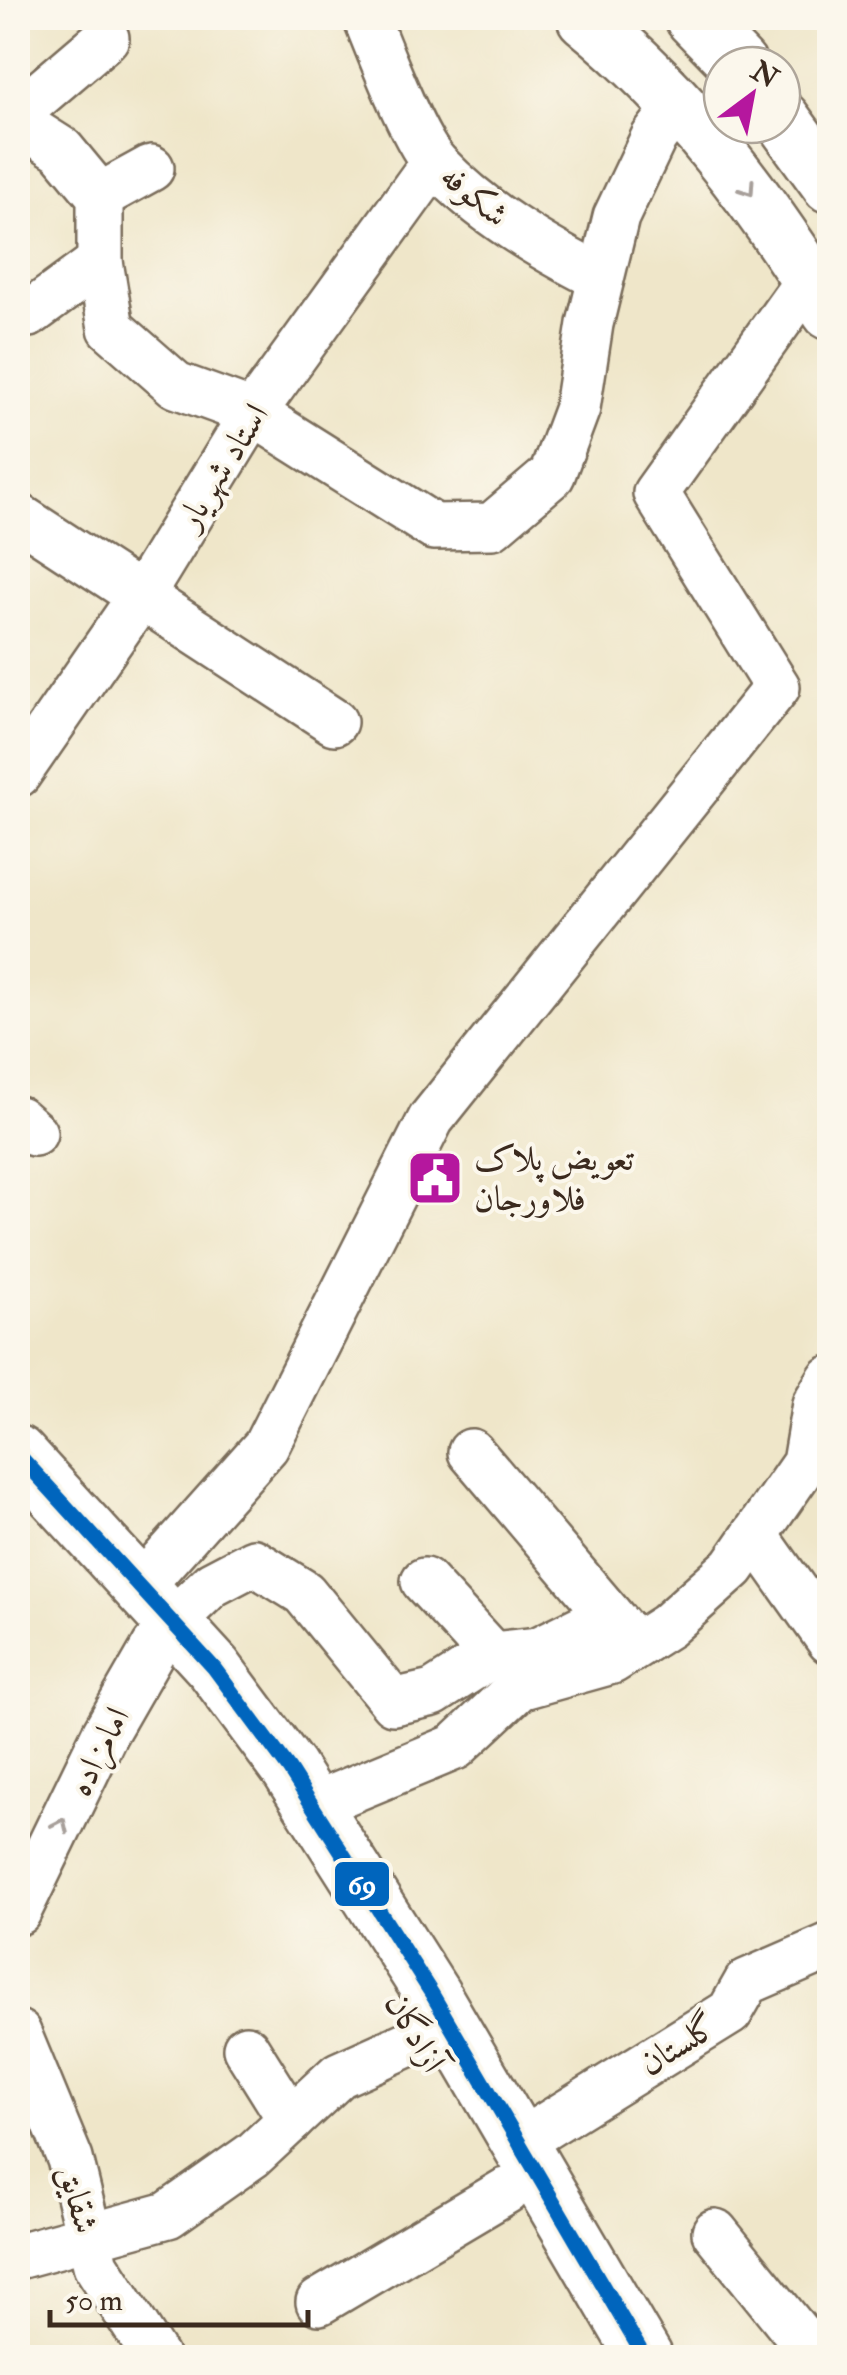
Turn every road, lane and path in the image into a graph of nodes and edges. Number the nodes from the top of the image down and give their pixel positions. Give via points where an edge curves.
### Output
1 (366, 18) edge
2 (585, 18) edge
3 (693, 18) edge
4 (106, 38) dead end
5 (719, 45) edge
6 (679, 104) junction
7 (18, 113) edge
8 (18, 122) edge
9 (800, 145) edge
10 (434, 162) junction
11 (151, 168) dead end
12 (830, 185) edge
13 (100, 196) junction
14 (100, 262) junction
15 (601, 278) junction
16 (819, 295) edge
17 (28, 314) dead end
18 (254, 412) junction
19 (18, 516) edge
20 (141, 596) junction
21 (334, 722) dead end
22 (18, 774) edge
23 (830, 1379) edge
24 (471, 1452) dead end
25 (18, 1454) edge
26 (18, 1488) edge
27 (755, 1535) junction
28 (424, 1581) dead end
29 (156, 1618) junction
30 (622, 1630) junction
31 (830, 1641) edge
32 (492, 1654) junction
33 (312, 1806) junction
34 (18, 1912) edge
35 (830, 1946) edge
36 (18, 2033) edge
37 (420, 2039) junction
38 (246, 2048) dead end
39 (291, 2120) junction
40 (513, 2167) junction
41 (715, 2232) dead end
42 (88, 2233) junction
43 (18, 2256) edge
44 (318, 2302) dead end
45 (156, 2358) edge
46 (606, 2358) edge
47 (645, 2358) edge
48 (817, 2358) edge

1 - 10 street, شکوفه
2 - 6 main road
3 - 5 main road
4 - 7 street
6 - 15 street via 654,137 616,217
6 -> 16 main road via 722,151
8 - 13 street via 62,150
9 - 12 main road
10 - 15 street, شکوفه via 528,240
10 - 18 street, استاد شهریار
11 - 13 street
13 - 14 street
14 - 17 street
14 - 18 street via 111,328 176,385
15 - 18 street via 578,408 552,475 492,526 434,528
16 - 29 street via 656,493 778,688 431,1119 266,1446
18 - 20 street, استاد شهریار
19 - 20 street
20 - 21 street
20 - 22 street, استاد شهریار
23 - 27 street via 816,1404 805,1463
24 - 30 street
25 - 29 main road, آزادگان
26 - 29 main road, آزادگان
27 - 30 street via 732,1567 667,1626
27 - 31 street
28 - 32 street
29 - 32 street via 254,1562 304,1593 393,1702 432,1693
29 - 33 main road, آزادگان via 214,1668
34 -> 29 street, امامزاده
29 - 37 main road, آزادگان via 290,1811
30 - 32 street
30 - 33 street via 612,1661 519,1688 455,1747
33 - 40 main road, آزادگان
35 - 40 street, گلستان via 747,1982 730,2012
36 - 42 street, شقایق via 70,2159
37 - 39 street via 339,2076
37 - 40 main road, آزادگان
38 - 39 street
39 - 42 street via 168,2215
40 - 44 street, گلستان
40 - 46 main road, آزادگان
40 - 47 main road, آزادگان
41 - 48 street
42 - 43 street
42 - 45 street, شقایق via 96,2265

